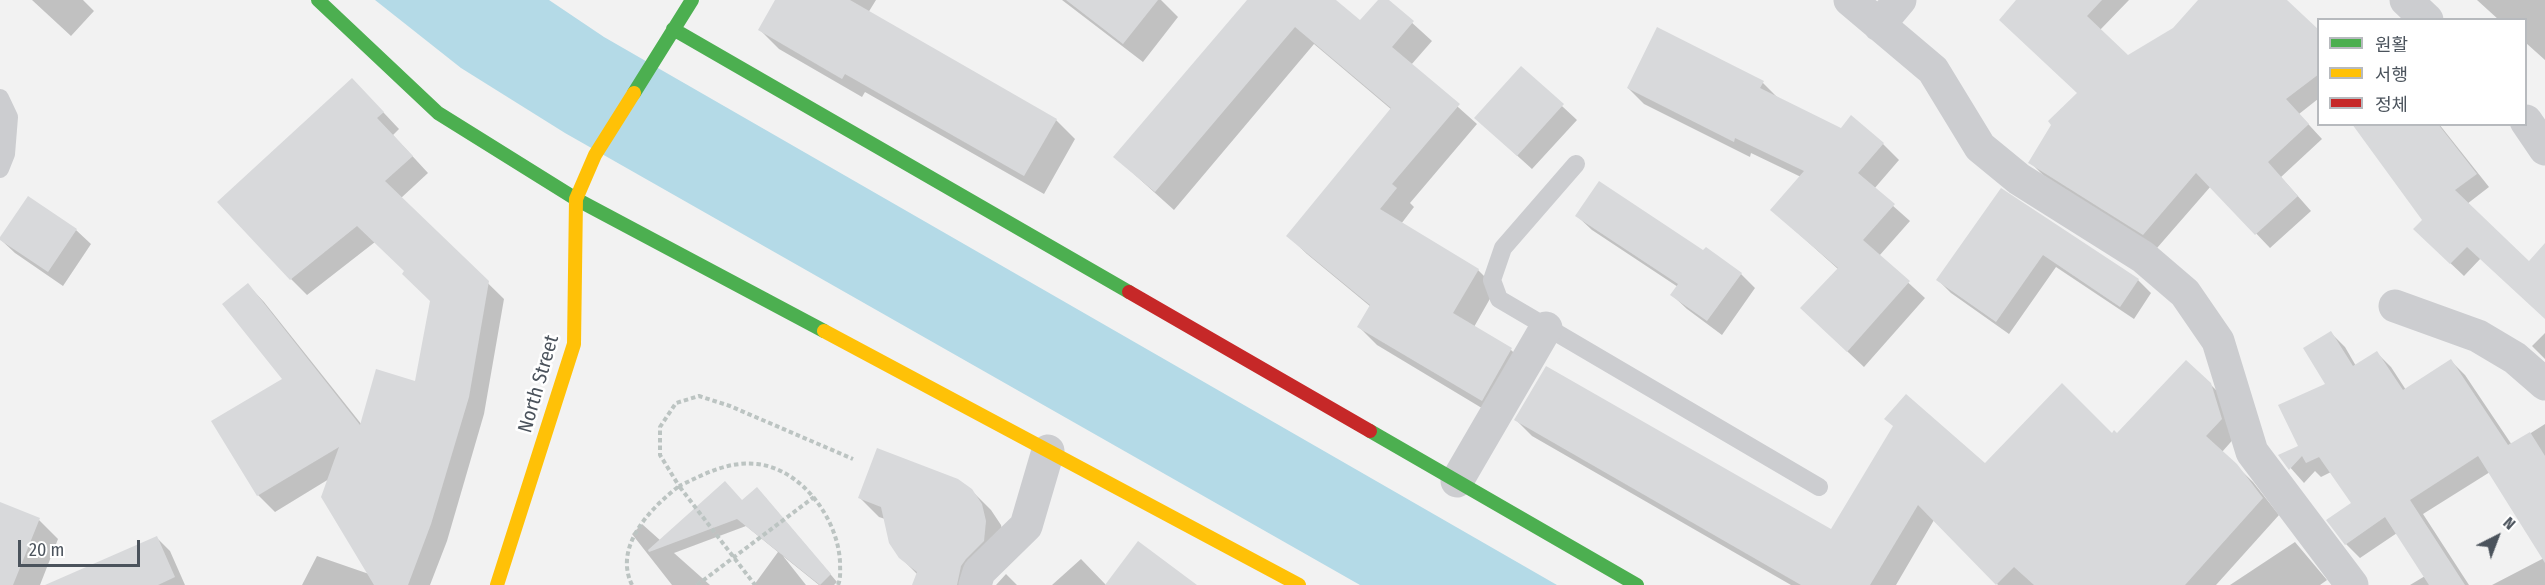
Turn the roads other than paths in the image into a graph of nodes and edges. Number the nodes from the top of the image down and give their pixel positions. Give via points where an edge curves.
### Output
1 (318, 0) edge
2 (692, 0) edge
3 (1850, 0) edge
4 (1900, 0) edge
5 (2406, 0) edge
6 (2425, 18) edge
7 (1879, 25) junction
8 (673, 29) junction
9 (0, 98) edge
10 (2527, 122) edge
11 (2545, 149) edge
12 (1576, 164) dead end
13 (0, 169) edge
14 (576, 199) junction
15 (2395, 306) dead end
16 (1546, 328) junction
17 (2545, 384) edge
18 (1048, 451) junction
19 (1457, 481) junction
20 (1819, 487) dead end
21 (498, 585) edge
22 (975, 585) edge
23 (1299, 585) edge
24 (1637, 585) edge
25 (2352, 585) edge

1 - 14 street via 438,113
2 - 8 street, North Street
3 - 7 street
4 - 7 street
5 - 6 street
7 - 25 street via 1933,70 1980,147 2019,179 2144,257 2185,293 2218,341 2252,452
8 - 14 street, North Street via 595,155
8 - 19 street
9 - 13 lane via 9,117 6,154
10 - 11 street
12 - 16 lane via 1503,248 1492,280 1499,299
14 - 18 street
14 - 21 street, North Street via 574,344
15 - 17 street via 2478,336 2515,358
16 - 19 street
16 - 20 lane
18 - 22 street via 1026,526 979,572
18 - 23 street
19 - 24 street

